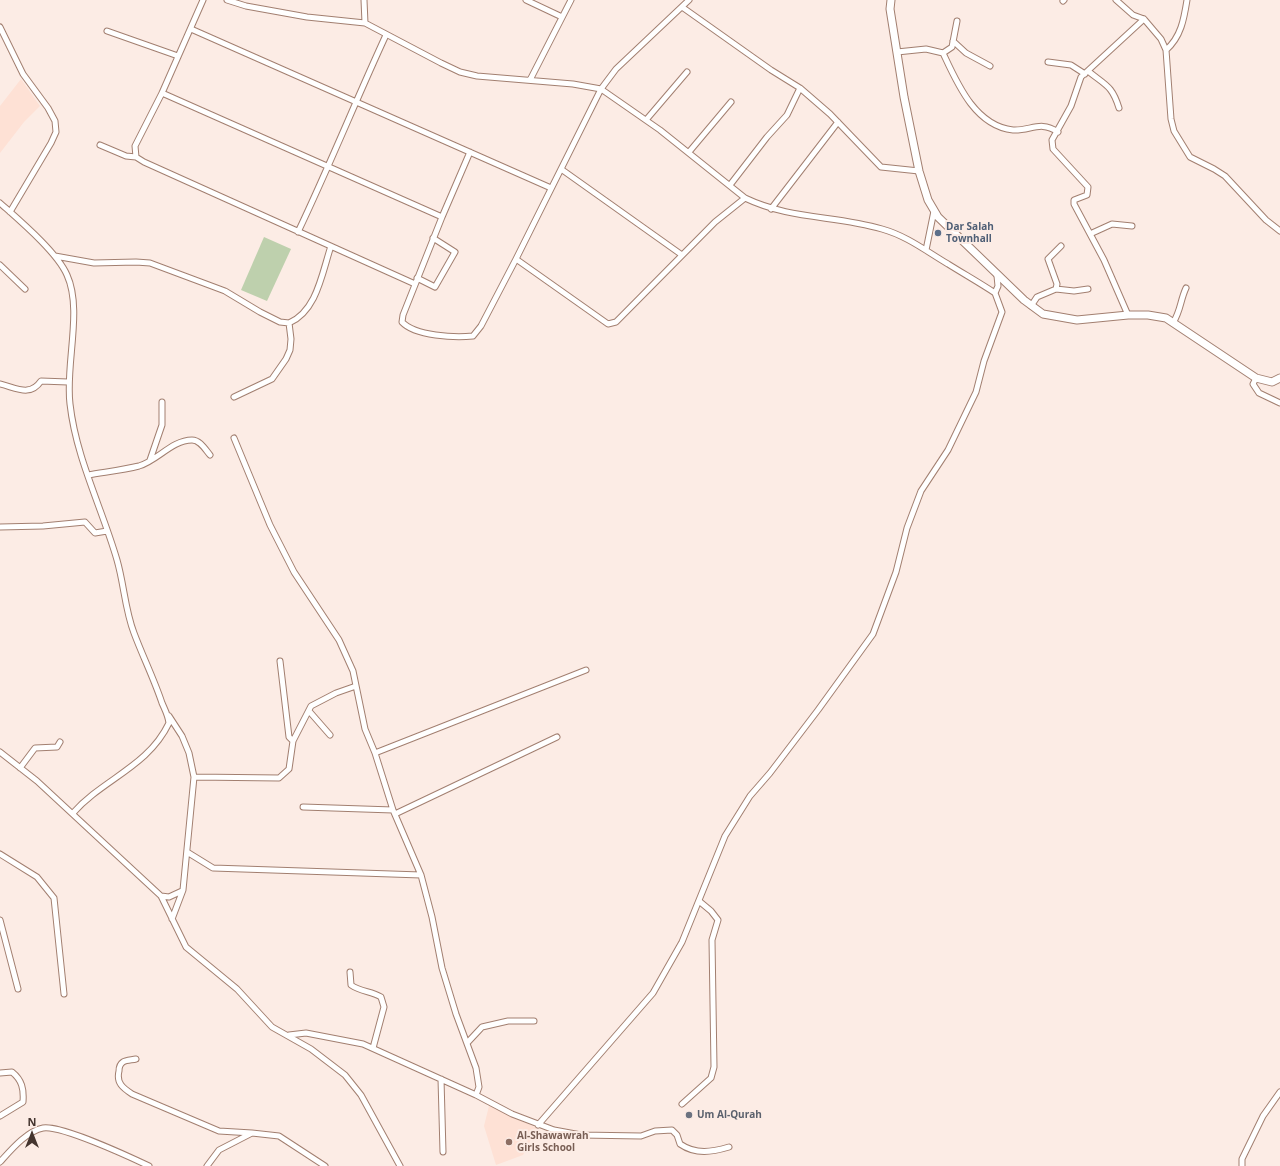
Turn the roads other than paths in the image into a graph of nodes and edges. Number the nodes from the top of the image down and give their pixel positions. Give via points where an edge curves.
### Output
1 (203, 0) edge
2 (227, 0) edge
3 (364, 0) edge
4 (526, 0) edge
5 (570, 0) edge
6 (689, 0) edge
7 (891, 0) edge
8 (1116, 0) edge
9 (1187, 0) edge
10 (682, 7) junction
11 (562, 17) junction
12 (1144, 19) junction
13 (957, 21) dead end
14 (365, 23) junction
15 (0, 27) edge
16 (191, 28) junction
17 (107, 30) dead end
18 (386, 35) junction
19 (953, 42) junction
20 (1166, 50) junction
21 (897, 52) junction
22 (943, 53) junction
23 (178, 56) junction
24 (1048, 62) dead end
25 (990, 66) dead end
26 (686, 72) dead end
27 (1087, 72) junction
28 (530, 80) junction
29 (800, 88) junction
30 (601, 89) junction
31 (162, 93) junction
32 (355, 101) junction
33 (731, 102) dead end
34 (1119, 108) dead end
35 (646, 120) junction
36 (838, 122) junction
37 (1058, 132) junction
38 (100, 145) dead end
39 (470, 152) junction
40 (688, 152) junction
41 (136, 156) junction
42 (329, 167) junction
43 (561, 169) junction
44 (919, 171) junction
45 (730, 185) junction
46 (552, 188) junction
47 (745, 198) junction
48 (0, 203) edge
49 (771, 209) junction
50 (934, 211) junction
51 (10, 212) junction
52 (442, 217) junction
53 (1132, 226) dead end
54 (298, 232) junction
55 (1280, 232) edge
56 (1090, 234) junction
57 (433, 238) junction
58 (331, 246) junction
59 (1061, 246) dead end
60 (926, 250) junction
61 (682, 255) junction
62 (55, 256) junction
63 (516, 259) junction
64 (0, 265) edge
65 (997, 276) junction
66 (417, 278) junction
67 (414, 284) junction
68 (1186, 288) dead end
69 (25, 289) dead end
70 (1056, 289) junction
71 (1088, 290) dead end
72 (996, 293) junction
73 (1032, 306) junction
74 (1128, 315) junction
75 (289, 323) junction
76 (1173, 323) junction
77 (1256, 378) junction
78 (1280, 378) edge
79 (68, 382) junction
80 (0, 384) edge
81 (234, 396) dead end
82 (162, 402) dead end
83 (1280, 403) edge
84 (234, 438) dead end
85 (210, 455) dead end
86 (150, 460) junction
87 (88, 475) junction
88 (0, 527) edge
89 (107, 531) junction
90 (280, 661) dead end
91 (586, 670) dead end
92 (356, 686) junction
93 (308, 711) junction
94 (168, 714) junction
95 (330, 735) dead end
96 (557, 737) dead end
97 (292, 741) junction
98 (60, 742) dead end
99 (0, 752) edge
100 (375, 754) junction
101 (20, 768) junction
102 (194, 777) junction
103 (303, 807) dead end
104 (394, 812) junction
105 (73, 814) junction
106 (187, 852) junction
107 (0, 854) edge
108 (421, 875) junction
109 (183, 890) junction
110 (161, 896) junction
111 (698, 901) junction
112 (172, 919) junction
113 (0, 920) edge
114 (350, 972) dead end
115 (18, 989) dead end
116 (64, 994) dead end
117 (534, 1021) dead end
118 (289, 1035) junction
119 (468, 1042) junction
120 (373, 1048) junction
121 (136, 1059) dead end
122 (0, 1073) edge
123 (441, 1079) junction
124 (1280, 1092) edge
125 (476, 1095) junction
126 (682, 1104) dead end
127 (0, 1116) edge
128 (538, 1125) junction
129 (252, 1133) junction
130 (729, 1147) dead end
131 (443, 1152) dead end
132 (0, 1162) edge
133 (149, 1166) edge
134 (207, 1166) edge
135 (325, 1166) edge
136 (400, 1166) edge
137 (1242, 1166) edge

1 - 16 street
2 - 14 street via 307,17
3 - 14 street
4 - 11 street
5 - 11 street
6 - 10 street
7 - 21 street
8 - 12 street via 1133,15
9 - 20 street via 1176,42
10 - 29 street
10 - 30 street via 616,69
11 - 28 street
12 - 20 street via 1161,39
12 - 27 street
13 - 19 street
14 - 18 street
15 - 51 street via 23,74 55,121 56,132
16 - 23 street
16 - 32 street
17 - 23 street
18 - 28 street via 460,72 494,78
18 - 32 street
19 - 22 street via 952,47
19 - 25 street via 966,53
20 - 55 street via 1171,119 1174,131 1190,157 1225,176
21 - 22 street via 926,49
21 - 44 street
22 - 37 street via 962,92 986,120 1014,130 1036,125 1051,127
23 - 31 street
24 - 27 street via 1071,65
26 - 35 street
27 - 34 street via 1107,84
27 - 37 street via 1081,77
28 - 30 street
29 - 36 street
29 - 45 street via 787,115
30 - 35 street
30 - 43 street
31 - 41 street via 135,146
31 - 42 street
32 - 39 street
32 - 42 street
33 - 40 street
35 - 40 street
36 - 44 street via 881,167
36 - 49 street
37 - 56 street via 1052,140 1053,149 1088,187 1087,195 1074,200 1074,204
38 - 41 street via 126,156
39 - 46 street
39 - 52 street
40 - 45 street
41 - 54 street via 144,162
42 - 52 street
42 - 54 street
43 - 46 street
43 - 61 street
44 - 50 street
45 - 47 street
46 - 63 street
47 - 49 street
47 - 61 street via 715,222
48 - 51 street
49 - 60 street via 880,228
50 - 60 street
50 - 65 street
51 - 62 street
52 - 57 street
53 - 56 street via 1112,224
54 - 58 street
56 - 74 street
57 - 66 street
57 - 66 street via 455,252 435,287
58 - 67 street
58 - 75 street via 314,298 300,317
59 - 70 street via 1048,259 1057,284
60 - 72 street
61 - 63 street via 616,322 608,324
62 - 75 street via 94,263 150,263 225,291 260,312 280,322
62 - 79 street via 68,276 72,290
63 - 67 street via 481,326 473,336 461,338 406,327 402,322 403,315
64 - 69 street
65 - 72 street
65 - 73 street
66 - 67 street
68 - 76 street via 1180,301 1181,308
70 - 71 street via 1074,292
70 - 73 street via 1037,297
72 - 111 street via 1002,312 976,392 948,450 921,491 907,528 896,572 873,634 818,710 750,796 725,836
73 - 74 street via 1043,314 1078,320
74 - 76 street via 1166,318
75 - 81 street via 290,350 272,379
76 - 77 street
77 - 78 street via 1272,382
77 - 83 street via 1253,384 1259,393
79 - 80 street via 41,381 36,389 30,391
79 - 87 street via 79,450
82 - 86 street via 162,425
84 - 92 street via 270,526 294,572 341,645 353,671
85 - 86 street via 194,440 175,446
86 - 87 street via 141,465
87 - 89 street
88 - 89 street via 85,522 95,533
89 - 94 street via 117,560 134,633
90 - 97 street via 289,737
91 - 100 street
92 - 93 street via 336,692 311,706
92 - 100 street via 365,729
93 - 95 street
93 - 97 street
94 - 102 street via 185,741
94 - 105 street via 169,723 166,729 142,759 85,799
96 - 104 street
97 - 102 street via 289,769 279,778
98 - 101 street via 57,747 35,748
99 - 101 street
100 - 104 street
101 - 105 street
102 - 106 street
103 - 104 street
104 - 108 street
105 - 110 street
106 - 108 street via 213,868
106 - 109 street
107 - 116 street via 37,877 54,898
108 - 119 street via 442,968 456,1014
109 - 110 street via 170,897
109 - 112 street
110 - 112 street
111 - 126 street via 712,911 718,920 712,940 714,1067 711,1078
111 - 128 street via 682,942 653,993
112 - 118 street via 186,947 237,989 272,1027
113 - 115 street
114 - 120 street via 351,985 381,997 384,1007
117 - 119 street via 482,1027
118 - 120 street via 306,1033
118 - 136 street via 322,1056 362,1095
119 - 125 street via 479,1087
120 - 123 street
121 - 129 street via 123,1062 118,1075 118,1082 132,1094 219,1131
122 - 127 street via 12,1072 18,1077 24,1095 23,1102
123 - 125 street
123 - 131 street
124 - 137 street via 1263,1116 1242,1159
125 - 128 street
128 - 130 street via 581,1135 641,1136 655,1131 672,1130 680,1144 696,1151 709,1152
129 - 134 street via 219,1150
129 - 135 street via 279,1136
132 - 133 street via 31,1133 44,1128 112,1148

